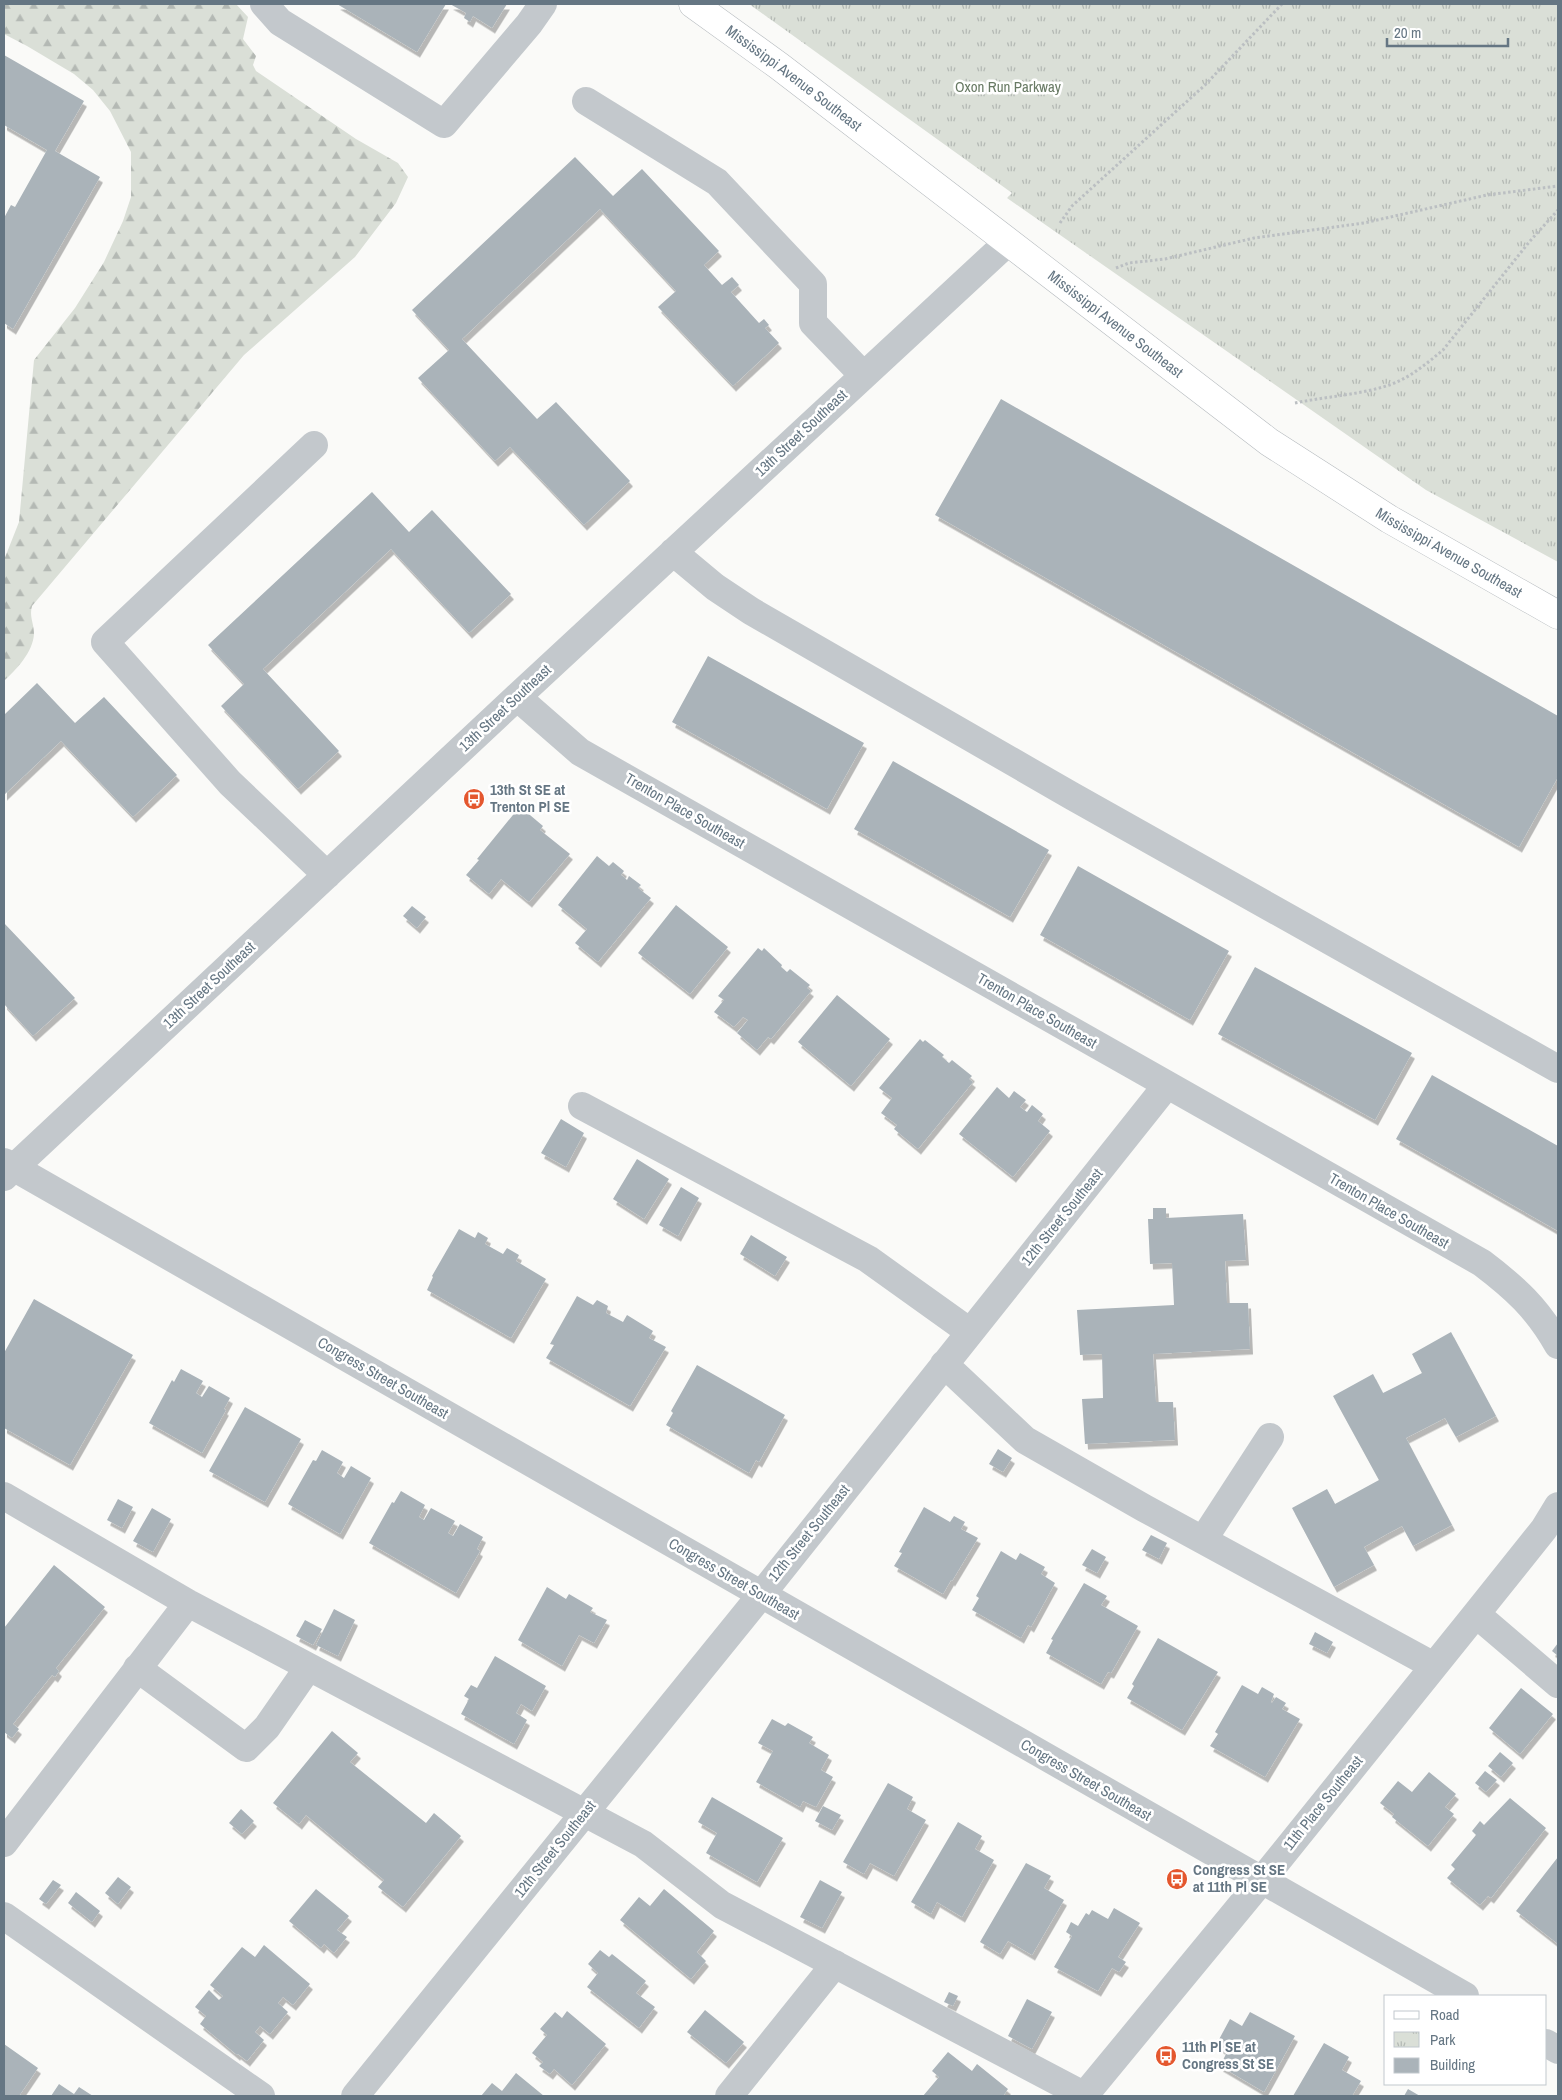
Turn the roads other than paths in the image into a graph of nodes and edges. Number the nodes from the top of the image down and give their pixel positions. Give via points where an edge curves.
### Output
1 (264, 4) edge
2 (543, 4) edge
3 (693, 4) edge
4 (586, 101) dead end
5 (1008, 242) junction
6 (863, 374) junction
7 (314, 445) dead end
8 (673, 552) junction
9 (1558, 616) edge
10 (517, 697) junction
11 (327, 875) junction
12 (1558, 1069) edge
13 (1167, 1085) junction
14 (582, 1106) dead end
15 (7, 1169) edge
16 (970, 1332) junction
17 (1555, 1338) edge
18 (944, 1364) junction
19 (1270, 1437) dead end
20 (4, 1496) edge
21 (1558, 1506) edge
22 (1203, 1540) junction
23 (761, 1595) junction
24 (188, 1603) junction
25 (1476, 1614) junction
26 (1434, 1666) junction
27 (138, 1668) junction
28 (308, 1668) junction
29 (1558, 1684) edge
30 (583, 1814) junction
31 (4, 1843) edge
32 (1262, 1880) junction
33 (4, 1916) edge
34 (835, 1964) junction
35 (1463, 1995) edge
36 (1547, 2043) edge
37 (1558, 2050) edge
38 (261, 2096) edge
39 (355, 2096) edge
40 (729, 2096) edge
41 (1084, 2096) edge

1 - 2 street via 280,22 444,124
3 - 5 main road, Mississippi Avenue Southeast via 794,77
4 - 6 street via 717,182 813,284 813,323
5 - 6 street, 13th Street Southeast
5 - 9 main road, Mississippi Avenue Southeast via 1270,442 1389,519
6 - 8 street, 13th Street Southeast
7 - 11 street via 105,642 230,783
8 - 10 street, 13th Street Southeast
8 - 12 street via 715,587 751,611
10 - 11 street, 13th Street Southeast
10 - 13 street, Trenton Place Southeast via 580,752
11 - 15 street, 13th Street Southeast
13 - 16 street, 12th Street Southeast
13 - 17 street, Trenton Place Southeast via 1482,1264 1512,1286 1538,1313
14 - 16 street via 868,1259
15 - 23 street, Congress Street Southeast
16 - 18 street, 12th Street Southeast
18 - 22 street via 1025,1440
18 - 23 street, 12th Street Southeast
19 - 22 street
20 - 24 street
21 - 25 street, 11th Place Southeast via 1544,1529
22 - 26 street
23 - 30 street, 12th Street Southeast
23 - 32 street, Congress Street Southeast
24 - 27 street
24 - 28 street
25 - 26 street, 11th Place Southeast
25 - 29 street
26 - 32 street, 11th Place Southeast
27 - 28 street via 246,1748 266,1727
27 - 31 street
28 - 30 street
30 - 34 street via 642,1844 722,1905
30 - 39 street, 12th Street Southeast
32 - 35 street, Congress Street Southeast
32 - 41 street, 11th Place Southeast
33 - 38 street
34 - 40 street
34 - 41 street
36 - 37 street

